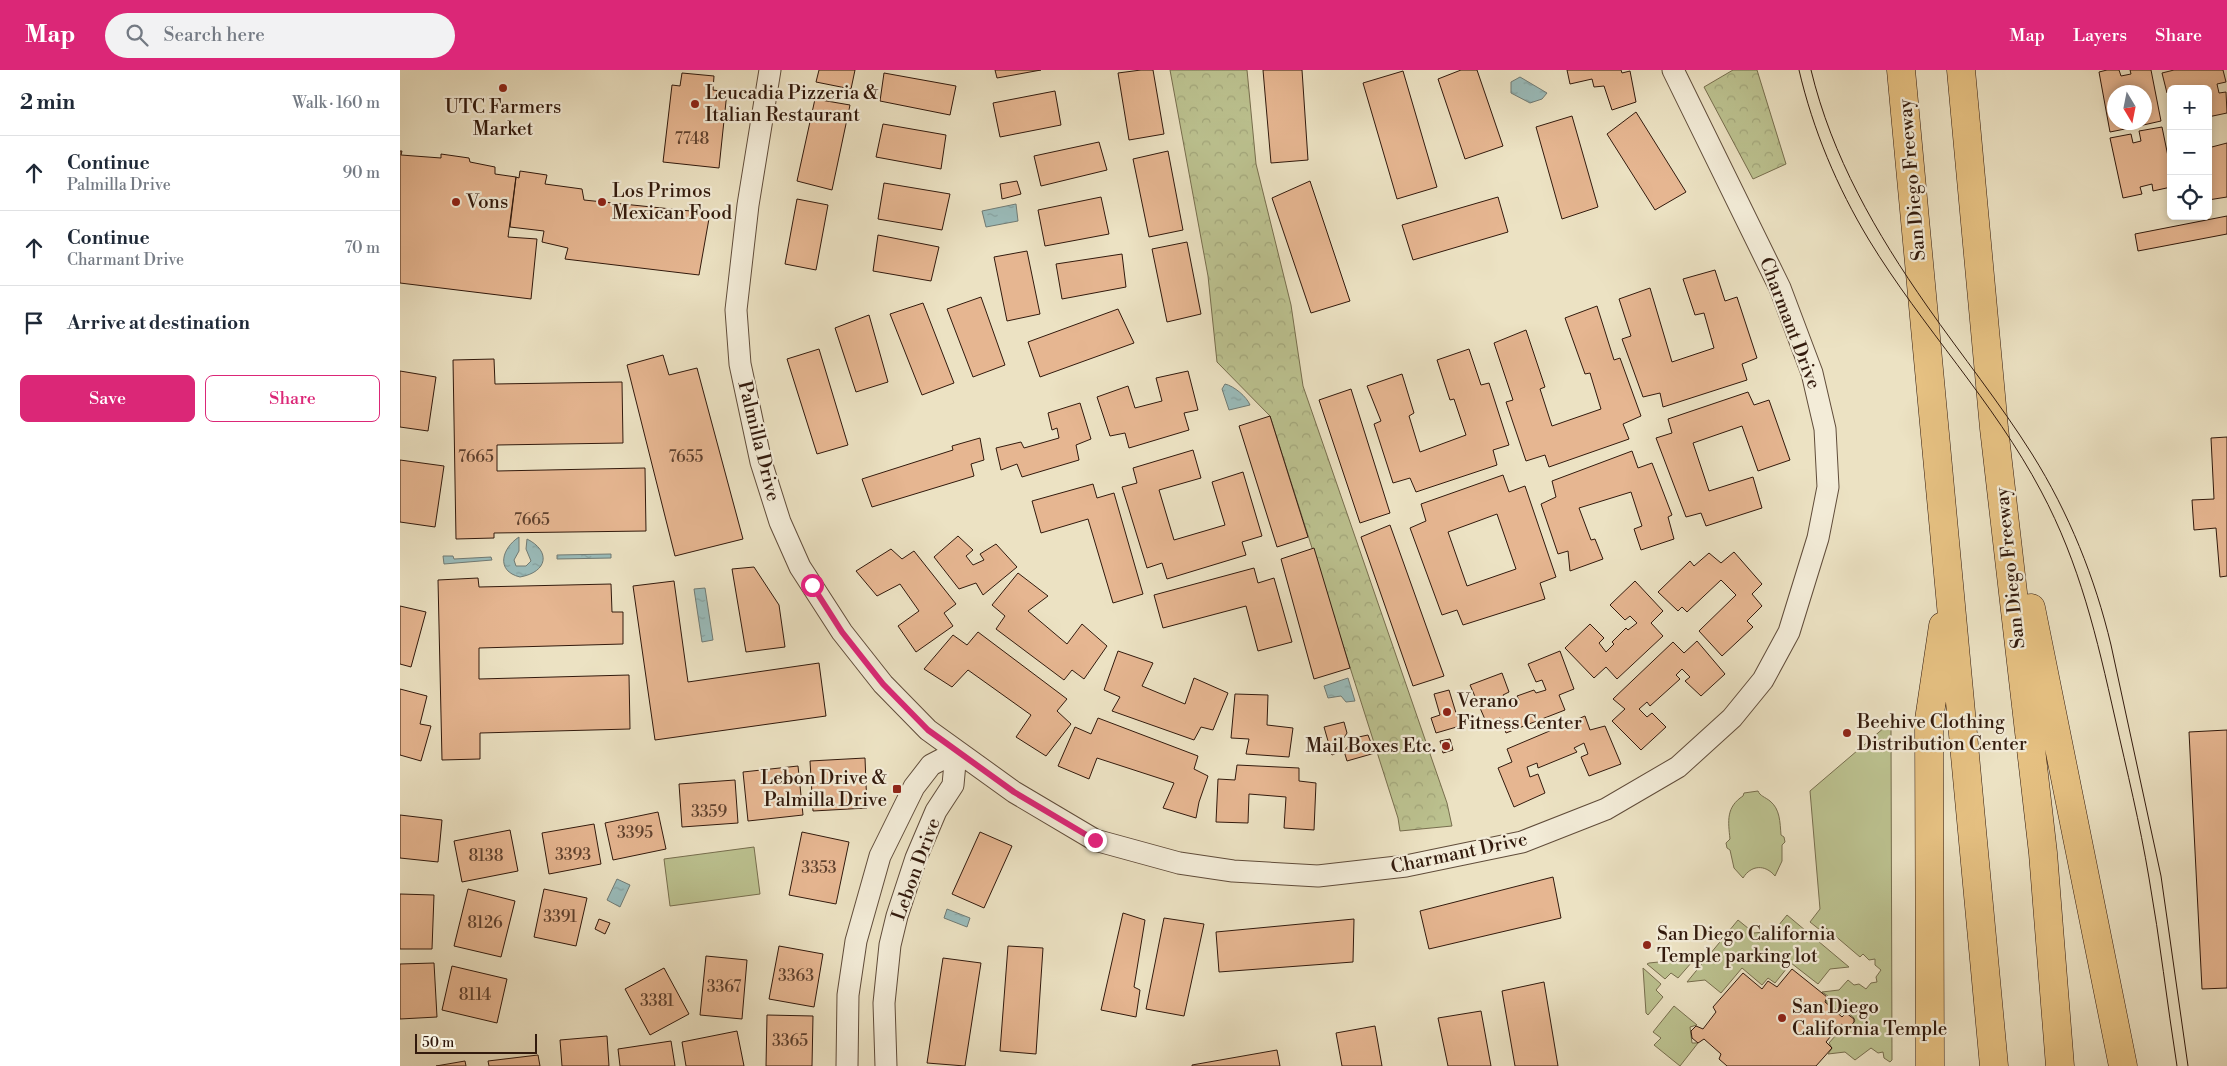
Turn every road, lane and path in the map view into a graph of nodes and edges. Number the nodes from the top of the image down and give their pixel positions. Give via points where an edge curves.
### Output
1 (770, 70) edge
2 (1673, 70) edge
3 (1901, 70) edge
4 (1961, 70) edge
5 (1994, 428) junction
6 (1950, 585) junction
7 (956, 752) junction
8 (847, 1066) edge
9 (886, 1066) edge
10 (1930, 1066) edge
11 (1994, 1066) edge
12 (2060, 1066) edge
13 (2123, 1066) edge

1 - 7 street, Palmilla Drive via 748,205 736,310 740,364 761,462 780,522 800,567 842,632 883,684 928,730
2 - 7 street, Charmant Drive via 1780,288 1812,373 1825,429 1828,487 1818,538 1789,632 1763,680 1732,718 1678,767 1606,809 1522,842 1406,866 1318,876 1233,871 1188,864 1095,840 1014,792
3 - 6 highway, San Diego Freeway
4 - 5 highway, San Diego Freeway
5 - 12 highway, San Diego Freeway via 2043,853
5 - 13 highway
6 - 10 highway via 1928,720
6 - 11 highway, San Diego Freeway
7 - 8 street, Lebon Drive via 931,766 914,787 880,856 856,941 848,995
7 - 9 street, Lebon Drive via 953,785 936,811 916,858 890,945 884,1003

